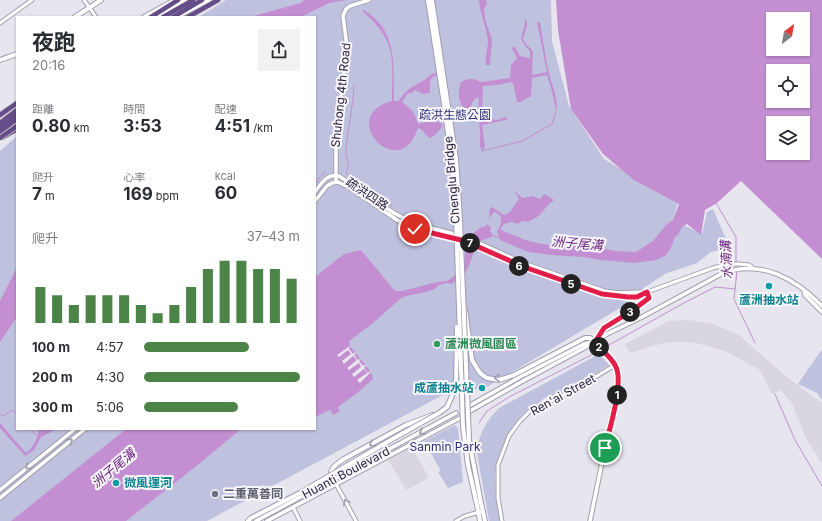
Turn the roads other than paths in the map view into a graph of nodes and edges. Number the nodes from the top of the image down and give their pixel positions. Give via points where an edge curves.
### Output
1 (32, 0) edge
2 (84, 0) edge
3 (101, 0) edge
4 (174, 0) edge
5 (178, 0) edge
6 (185, 0) edge
7 (193, 0) edge
8 (202, 0) edge
9 (209, 0) edge
10 (218, 0) edge
11 (369, 0) edge
12 (428, 0) edge
13 (432, 0) edge
14 (90, 8) junction
15 (77, 16) edge
16 (95, 16) edge
17 (145, 16) edge
18 (153, 16) edge
19 (158, 16) edge
20 (165, 16) edge
21 (175, 16) edge
22 (179, 16) edge
23 (190, 16) edge
24 (0, 23) edge
25 (16, 54) edge
26 (0, 60) edge
27 (16, 103) edge
28 (16, 111) edge
29 (0, 114) edge
30 (16, 116) edge
31 (16, 121) edge
32 (0, 123) edge
33 (16, 126) edge
34 (0, 127) edge
35 (16, 130) edge
36 (0, 132) edge
37 (0, 138) edge
38 (335, 175) junction
39 (336, 182) junction
40 (316, 191) edge
41 (316, 200) edge
42 (465, 239) junction
43 (750, 268) junction
44 (458, 289) junction
45 (804, 290) junction
46 (647, 292) junction
47 (464, 298) junction
48 (822, 306) edge
49 (822, 312) edge
50 (595, 342) junction
51 (615, 365) junction
52 (470, 406) dead end
53 (470, 411) dead end
54 (439, 413) junction
55 (456, 413) dead end
56 (460, 418) dead end
57 (74, 430) edge
58 (84, 430) edge
59 (334, 482) junction
60 (0, 490) edge
61 (0, 498) edge
62 (479, 504) junction
63 (293, 507) junction
64 (481, 512) junction
65 (248, 521) edge
66 (256, 521) edge
67 (267, 521) edge
68 (300, 521) edge
69 (356, 521) edge
70 (456, 521) edge
71 (480, 521) edge
72 (485, 521) edge
73 (502, 521) edge
74 (590, 521) edge

1 - 24 street
2 - 14 street
3 - 14 main road
4 - 17 street
5 - 18 highway
6 - 19 street
7 - 20 highway
8 - 21 highway
9 - 22 street
10 - 23 highway
11 - 38 street, Shuhong 4th Road via 348,8 343,16 347,47 336,136
12 - 44 main road, Chenglu Bridge, bridge via 450,155 456,218
13 - 47 main road, Chenglu Bridge, bridge via 456,159
14 - 15 main road
14 - 16 street
25 - 26 main road
27 - 29 highway
28 - 32 highway
30 - 34 highway
31 - 36 highway
33 - 37 highway, bridge
35 - 37 highway
38 - 39 street, Shuhong 4th Road
38 - 40 street via 327,178
38 - 42 street, 疏洪四路 via 404,219
39 - 41 street via 327,186
39 - 42 street, 疏洪四路 via 346,185 397,220 415,229
42 - 46 street via 540,274 602,294 637,297
43 - 45 street via 782,276
43 - 46 street via 749,265 729,264
43 - 50 street via 728,271
44 - 54 main road, bridge via 456,387 447,407
44 - 62 main road, Chenglu Bridge, bridge via 463,427 468,465
45 - 48 street
45 - 49 street via 805,295
46 - 50 street via 649,298 604,328
50 -> 47 main road, bridge via 586,338 514,375 499,380 487,378 481,374 472,360
47 - 62 main road, Chenglu Bridge, bridge via 469,440
50 - 51 street
50 - 52 street via 584,344
50 - 53 street
51 - 73 street, Ren'ai Street via 569,394 532,409 516,426 509,436 498,465 498,498
51 - 74 street via 618,371 618,392
54 -> 59 main road, bridge via 406,425 344,459 331,469 330,476
54 - 65 main road, bridge via 300,494
55 -> 59 street, Huanti Boulevard
56 - 59 street, Huanti Boulevard
57 -> 60 street
61 -> 58 street
59 - 63 street, Huanti Boulevard
59 - 66 street, Huanti Boulevard
69 -> 59 street
62 - 64 main road
63 - 67 street, Huanti Boulevard
63 - 68 street
64 - 70 street
64 - 71 main road
64 - 72 main road

